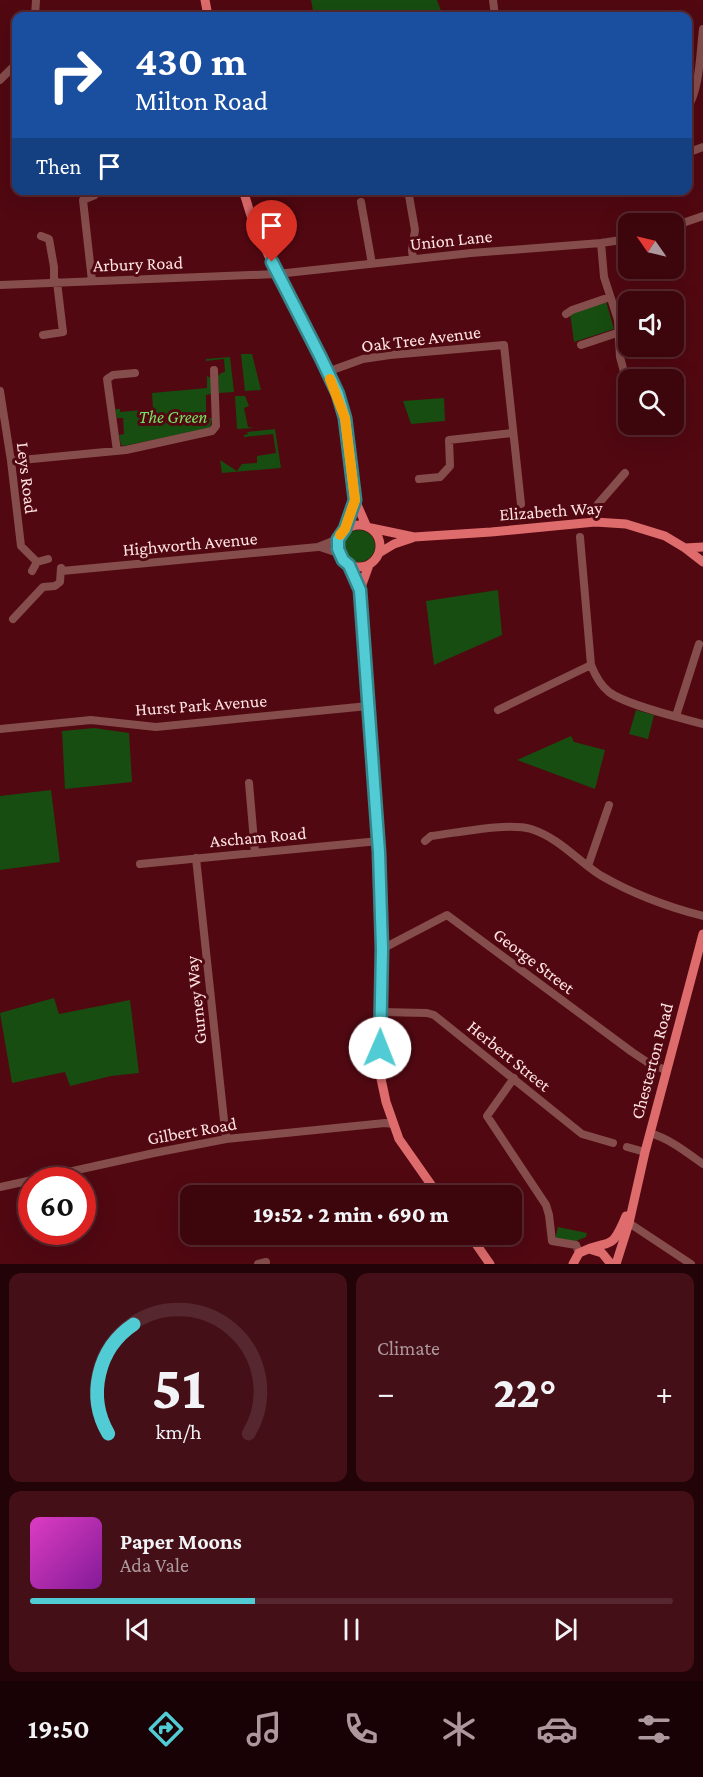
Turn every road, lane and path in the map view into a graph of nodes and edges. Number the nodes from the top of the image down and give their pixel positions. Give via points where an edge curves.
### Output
1 (703, 29) edge
2 (692, 102) edge
3 (95, 195) edge
4 (245, 195) edge
5 (409, 195) edge
6 (361, 202) dead end
7 (703, 216) edge
8 (684, 223) edge
9 (41, 236) dead end
10 (618, 240) edge
11 (601, 243) junction
12 (413, 259) junction
13 (372, 264) junction
14 (277, 274) junction
15 (92, 281) junction
16 (55, 282) junction
17 (0, 285) edge
18 (610, 297) junction
19 (566, 314) dead end
20 (617, 333) junction
21 (43, 335) dead end
22 (581, 345) dead end
23 (623, 369) edge
24 (214, 370) dead end
25 (327, 372) junction
26 (135, 373) dead end
27 (0, 391) edge
28 (1, 409) edge
29 (513, 433) junction
30 (117, 452) junction
31 (11, 460) junction
32 (625, 473) dead end
33 (419, 479) dead end
34 (355, 500) junction
35 (521, 504) dead end
36 (594, 522) junction
37 (369, 527) junction
38 (345, 529) junction
39 (414, 537) junction
40 (580, 537) dead end
41 (338, 539) junction
42 (320, 547) junction
43 (703, 547) edge
44 (685, 548) junction
45 (338, 553) junction
46 (379, 553) junction
47 (48, 559) dead end
48 (37, 562) junction
49 (703, 562) edge
50 (349, 565) junction
51 (369, 565) junction
52 (32, 572) dead end
53 (360, 590) junction
54 (14, 619) dead end
55 (699, 644) dead end
56 (591, 665) junction
57 (368, 706) junction
58 (498, 710) dead end
59 (676, 716) junction
60 (703, 724) edge
61 (0, 729) edge
62 (249, 783) dead end
63 (609, 805) dead end
64 (379, 841) junction
65 (425, 841) dead end
66 (255, 853) junction
67 (196, 858) junction
68 (140, 864) dead end
69 (588, 866) junction
70 (703, 916) edge
71 (703, 933) edge
72 (382, 949) junction
73 (381, 1012) junction
74 (666, 1070) junction
75 (514, 1078) junction
76 (393, 1124) junction
77 (650, 1133) junction
78 (226, 1139) junction
79 (613, 1143) dead end
80 (627, 1147) dead end
81 (645, 1152) junction
82 (703, 1164) edge
83 (431, 1185) edge
84 (0, 1187) edge
85 (634, 1197) junction
86 (629, 1223) junction
87 (476, 1245) edge
88 (584, 1251) junction
89 (490, 1264) edge
90 (573, 1264) edge
91 (611, 1264) edge
92 (616, 1264) edge
93 (691, 1264) edge

1 - 2 street
3 - 15 street via 83,200
4 - 14 main road
5 - 12 street via 415,230
6 - 13 street
7 - 8 street
9 - 16 street via 49,239
10 - 11 street, Union Lane
11 - 12 street, Union Lane
11 - 18 street
12 - 13 street, Union Lane
13 - 14 street, Union Lane
14 - 15 street, Arbury Road
14 - 25 main road
15 - 16 street, Arbury Road
16 - 17 street, Arbury Road
16 - 21 street via 63,332
18 - 19 street
18 - 20 street via 618,320
20 - 22 street
20 - 23 street
24 - 30 street via 214,430
25 - 29 street, Oak Tree Avenue via 372,358 501,344 506,355
25 - 34 main road via 345,418
26 - 30 street via 107,379
27 - 28 street, Leys Road
28 - 31 street, Leys Road
29 - 33 street via 450,440 450,466 440,477
29 - 35 street, Oak Tree Avenue
30 - 31 street
31 - 48 street, Leys Road via 21,546
32 - 36 street via 598,504
34 - 37 main road
34 - 38 main road
36 - 39 main road, Elizabeth Way
36 - 44 main road, Elizabeth Way via 648,529
37 - 38 main road via 358,524
37 - 39 main road, Elizabeth Way
37 - 46 main road via 379,537
38 - 41 main road
39 - 46 main road, Elizabeth Way
40 - 56 street
41 - 42 street, Highworth Avenue
41 - 45 main road
42 - 45 street, Highworth Avenue
42 - 54 street, Highworth Avenue via 62,569 60,582 43,587
43 - 44 main road
44 - 49 main road, Elizabeth Way
45 - 50 main road
46 - 51 main road
47 - 48 street
48 - 52 street
50 - 51 main road
50 - 53 main road
51 - 53 main road
53 - 57 main road
55 - 59 street
56 - 58 street
56 - 59 street via 610,693
57 - 61 street, Hurst Park Avenue via 156,727 91,720
57 - 64 main road
59 - 60 street
62 - 66 street
63 - 69 street
64 - 66 street, Ascham Road
64 - 72 main road
65 - 69 street via 430,836 495,828 530,829 567,848
66 - 67 street, Ascham Road
67 - 68 street, Ascham Road
67 - 78 street, Gurney Way
69 - 70 street via 639,894
71 - 74 main road, Chesterton Road
72 - 73 main road
72 - 74 street, George Street via 447,915 632,1052
73 - 75 street, Herbert Street via 434,1015
73 - 76 main road via 380,1074
74 - 77 main road, Chesterton Road
75 - 79 street, Herbert Street via 582,1134
75 - 88 street via 487,1116 546,1205 552,1241 576,1245
76 - 78 street, Gilbert Road
76 - 83 main road
77 - 81 main road, Chesterton Road
77 - 82 street
78 - 84 street, Gilbert Road
80 - 81 street
81 - 85 main road, Chesterton Road
85 - 86 main road
85 - 88 main road via 618,1236 610,1244
86 - 92 main road
86 - 93 street
87 - 89 main road
88 - 90 main road
88 - 91 main road via 602,1253

